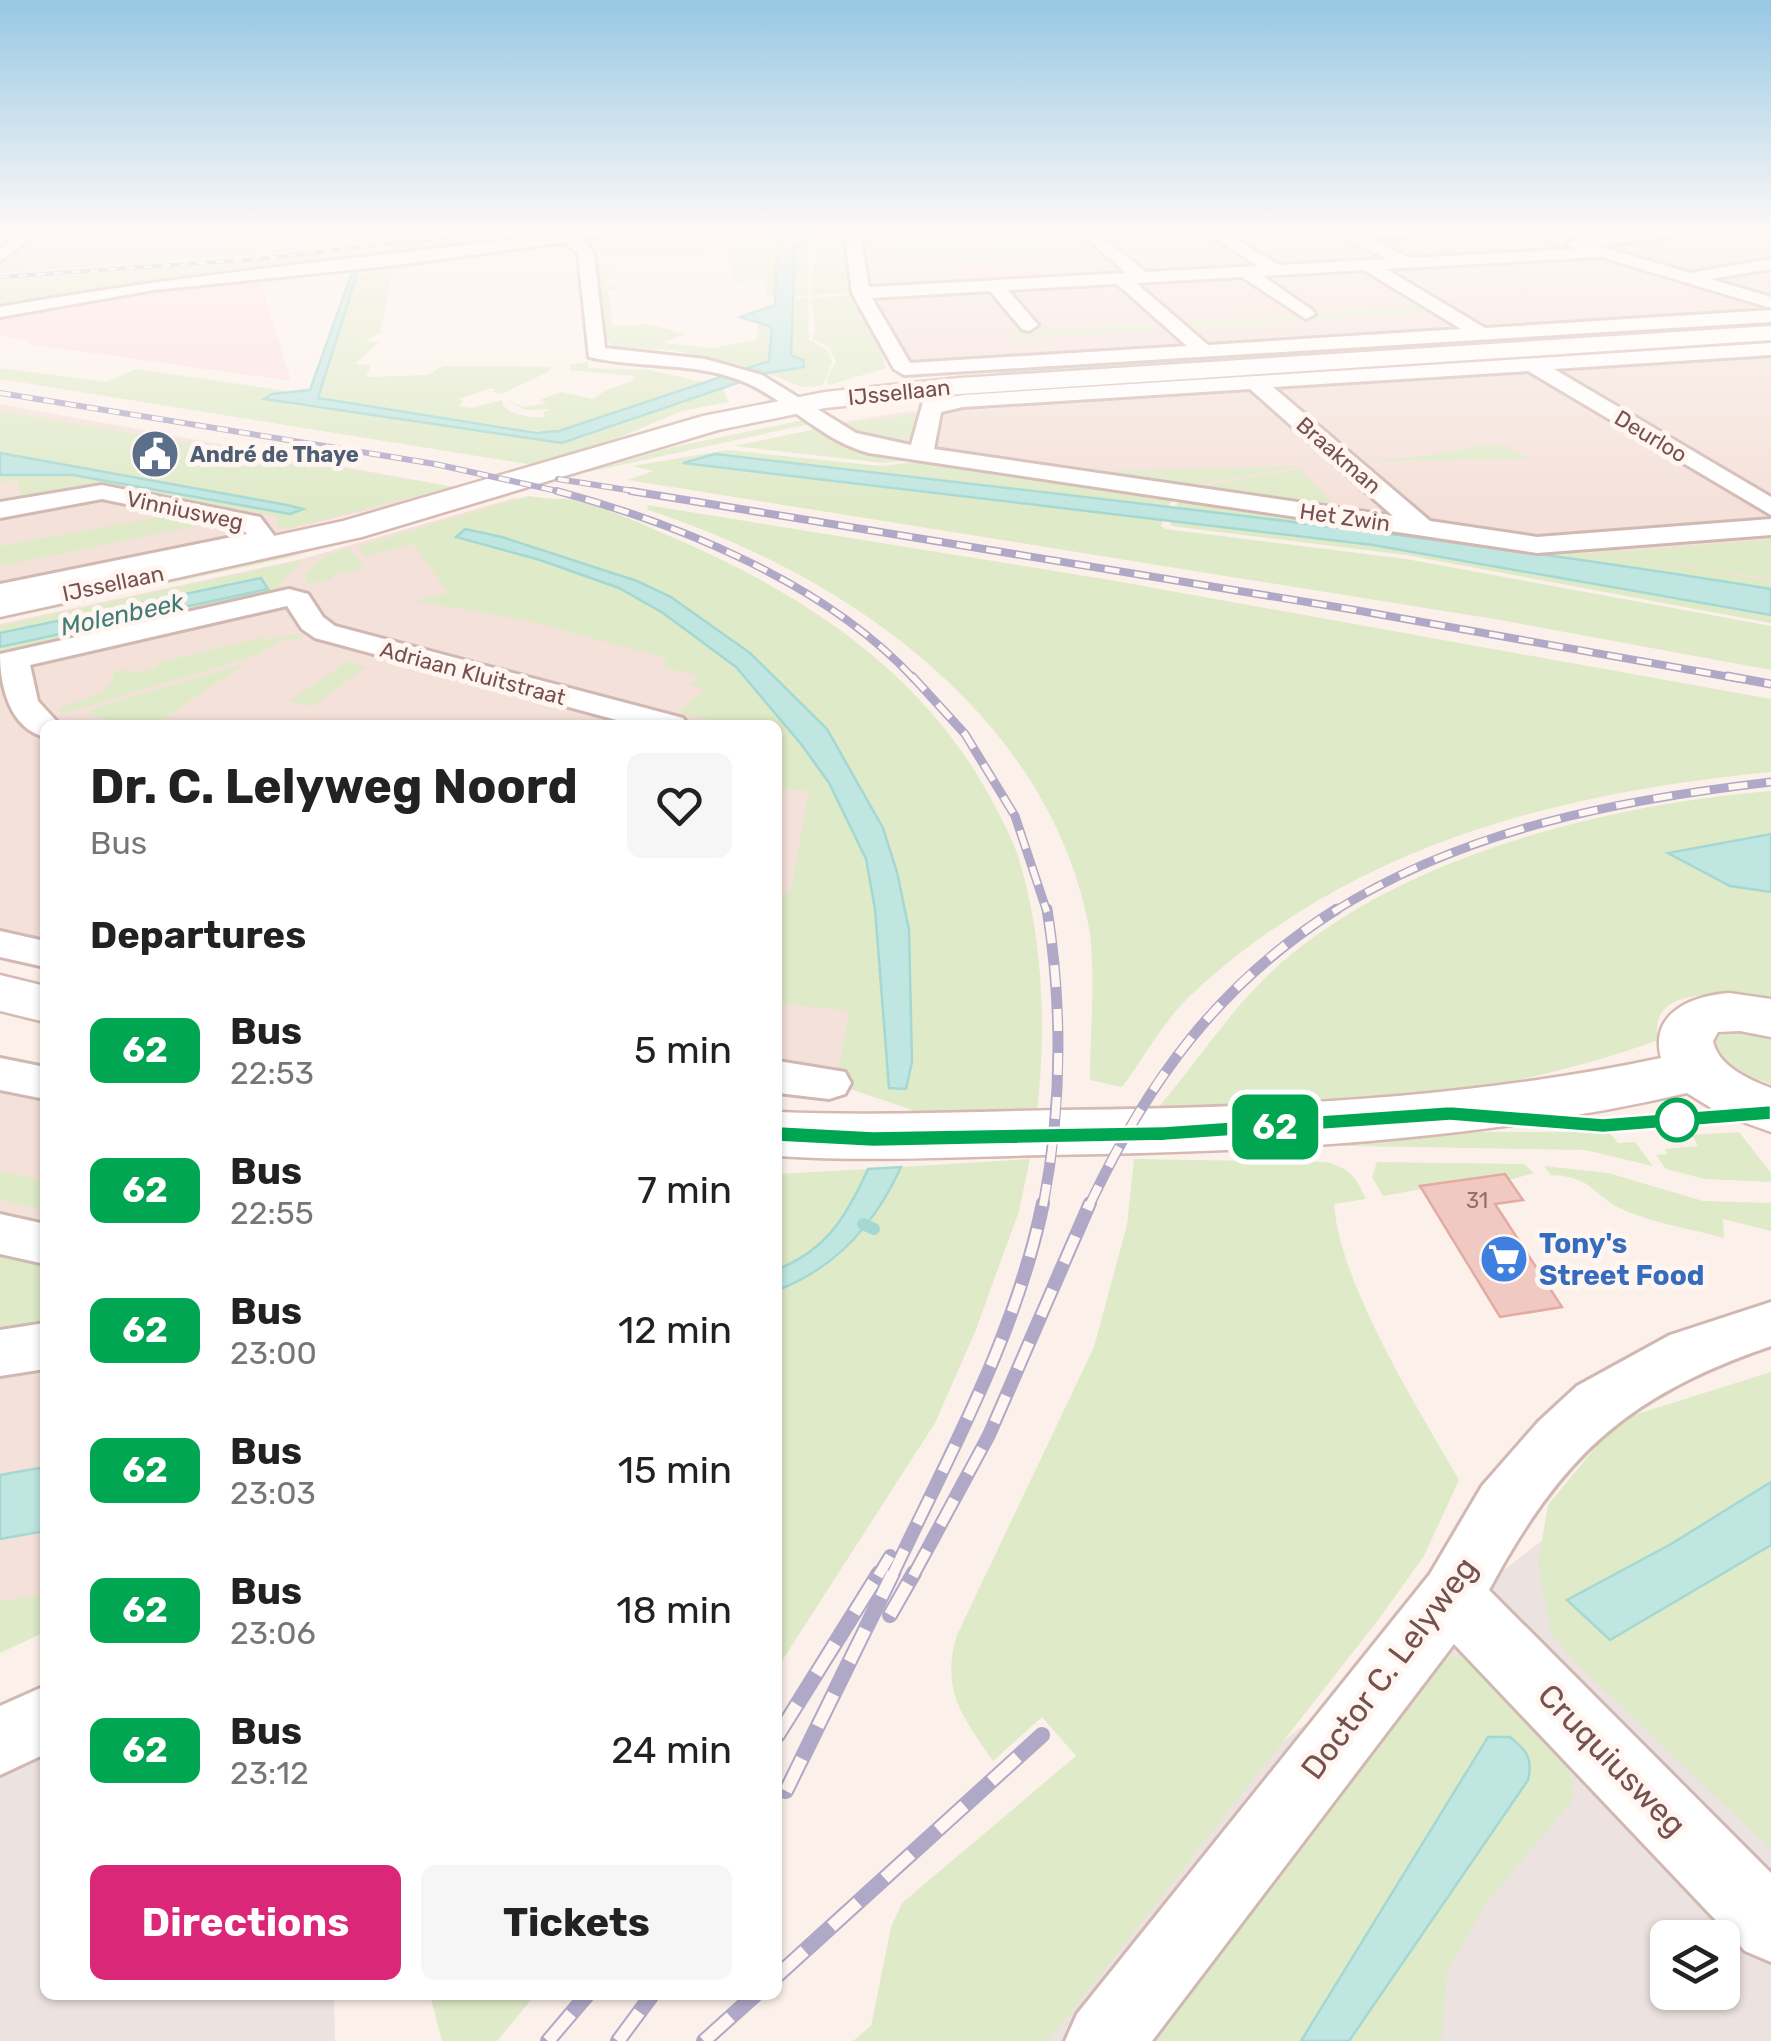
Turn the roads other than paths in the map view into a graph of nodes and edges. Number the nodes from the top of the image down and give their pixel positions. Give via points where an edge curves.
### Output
1 (593, 324) edge
2 (879, 324) edge
3 (1173, 324) edge
4 (1466, 324) edge
5 (1639, 324) edge
6 (1771, 333) edge
7 (1482, 334) junction
8 (996, 345) dead end
9 (1771, 345) edge
10 (1203, 350) junction
11 (1010, 362) junction
12 (1559, 362) junction
13 (1530, 364) junction
14 (1256, 382) junction
15 (1226, 384) junction
16 (798, 411) junction
17 (1694, 438) junction
18 (1657, 440) junction
19 (924, 455) junction
20 (1771, 482) edge
21 (1771, 508) edge
22 (0, 510) edge
23 (1376, 521) junction
24 (1771, 527) edge
25 (1422, 528) junction
26 (0, 592) edge
27 (0, 606) edge
28 (7, 662) edge
29 (653, 720) edge
30 (40, 722) edge
31 (0, 944) edge
32 (40, 953) edge
33 (0, 993) edge
34 (40, 1003) edge
35 (1771, 1018) edge
36 (1699, 1070) junction
37 (0, 1074) edge
38 (40, 1082) edge
39 (782, 1083) edge
40 (1771, 1110) edge
41 (807, 1118) edge
42 (0, 1234) edge
43 (40, 1243) edge
44 (1771, 1324) edge
45 (40, 1347) edge
46 (0, 1353) edge
47 (1452, 1596) junction
48 (40, 1721) edge
49 (0, 1741) edge
50 (1771, 1924) edge
51 (1104, 2041) edge

1 - 16 street, Het Zwin via 596,353 682,362 738,377
2 - 11 street, IJssellaan via 904,369
3 - 10 street
4 - 7 street
5 - 7 street, IJssellaan
6 - 16 main road, IJssellaan via 960,386
7 - 10 street, IJssellaan
8 - 11 street
9 - 12 street, IJssellaan
9 - 16 main road, IJssellaan via 1026,389
10 - 11 street, IJssellaan
12 - 13 street, IJssellaan
12 - 17 street, Deurloo
13 - 14 street, IJssellaan
13 - 18 street, Deurloo
14 - 15 street, IJssellaan
14 - 25 street, Braakman
15 - 19 street, IJssellaan via 963,401 930,417
15 - 23 street, Braakman
16 - 19 street, Het Zwin via 854,442
16 - 27 main road, IJssellaan via 350,530
17 - 18 street
17 - 20 street, Deurloo
18 - 21 street, Deurloo
19 - 23 street, Het Zwin
22 - 26 street, Vinniusweg via 102,492 251,522 263,538
23 - 25 street, Het Zwin
24 - 25 street, Het Zwin via 1538,545
28 - 29 street, Adriaan Kluitstraat via 289,597 325,632
28 - 30 street via 23,704
31 - 32 street
33 - 34 main road
35 - 36 main road via 1725,1012 1695,1021 1685,1042
36 - 40 main road via 1734,1096
36 - 41 main road via 1611,1092 1413,1118 1164,1134 873,1139
37 - 38 street
39 - 41 street
42 - 43 street
44 - 47 street, Doctor C. Lelyweg via 1689,1352 1597,1404 1518,1484
45 - 46 street
47 - 50 street, Cruquiusweg
47 - 51 street, Doctor C. Lelyweg
48 - 49 street

